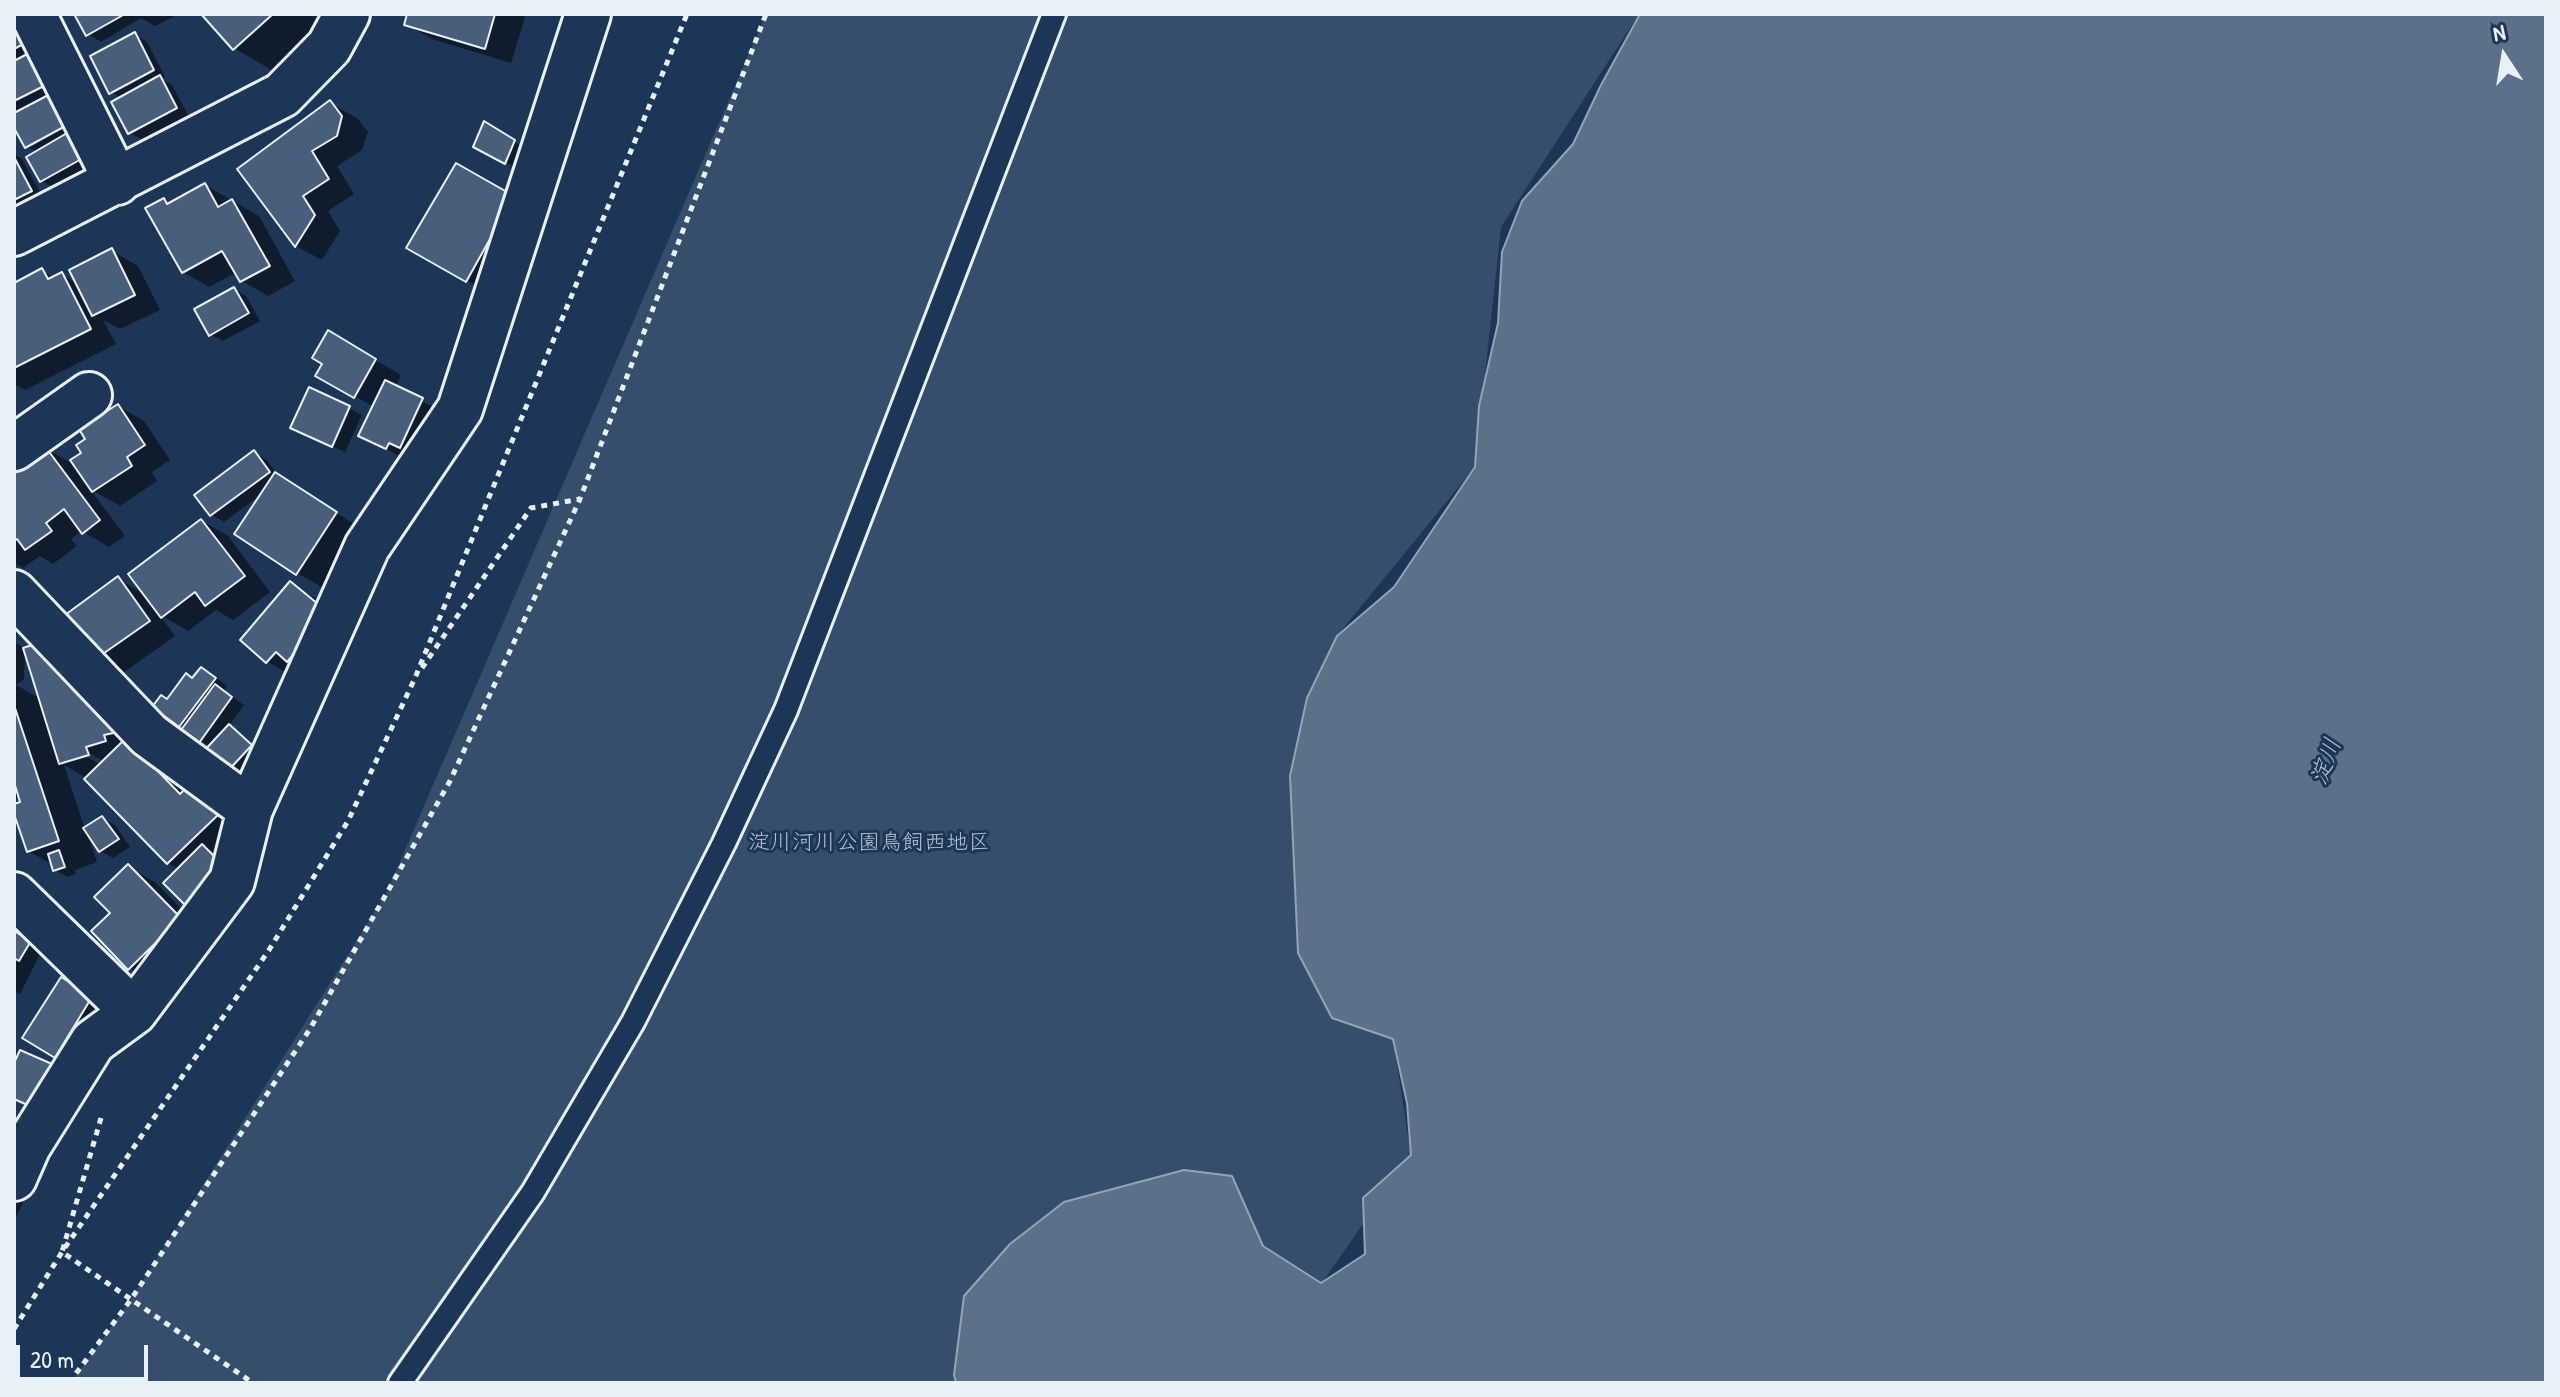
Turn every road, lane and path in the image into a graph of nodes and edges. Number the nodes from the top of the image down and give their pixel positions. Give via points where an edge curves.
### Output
1 (33, 14) edge
2 (347, 14) edge
3 (588, 14) edge
4 (687, 14) edge
5 (766, 14) edge
6 (1054, 14) edge
7 (117, 182) junction
8 (14, 233) edge
9 (89, 395) dead end
10 (14, 448) edge
11 (580, 499) junction
12 (14, 593) edge
13 (415, 678) junction
14 (250, 809) junction
15 (14, 895) edge
16 (134, 1012) junction
17 (102, 1116) dead end
18 (14, 1178) edge
19 (62, 1252) junction
20 (132, 1298) junction
21 (14, 1329) edge
22 (69, 1383) edge
23 (253, 1383) edge
24 (400, 1383) edge

1 - 7 street
2 - 7 street via 329,47 282,95
3 - 14 street via 460,409 367,547
4 - 13 path
5 - 11 path
6 - 24 lane via 786,710 724,843 633,1022 541,1179
7 - 8 street
9 - 10 street
11 - 13 path via 531,508
11 - 20 path via 443,793 310,1029
12 - 14 street via 149,735
13 - 19 path via 348,821 269,950
14 - 16 street via 232,881
15 - 16 street
16 - 18 street via 93,1042
17 - 19 path
19 - 20 path
19 - 21 path
20 - 22 path
20 - 23 path

